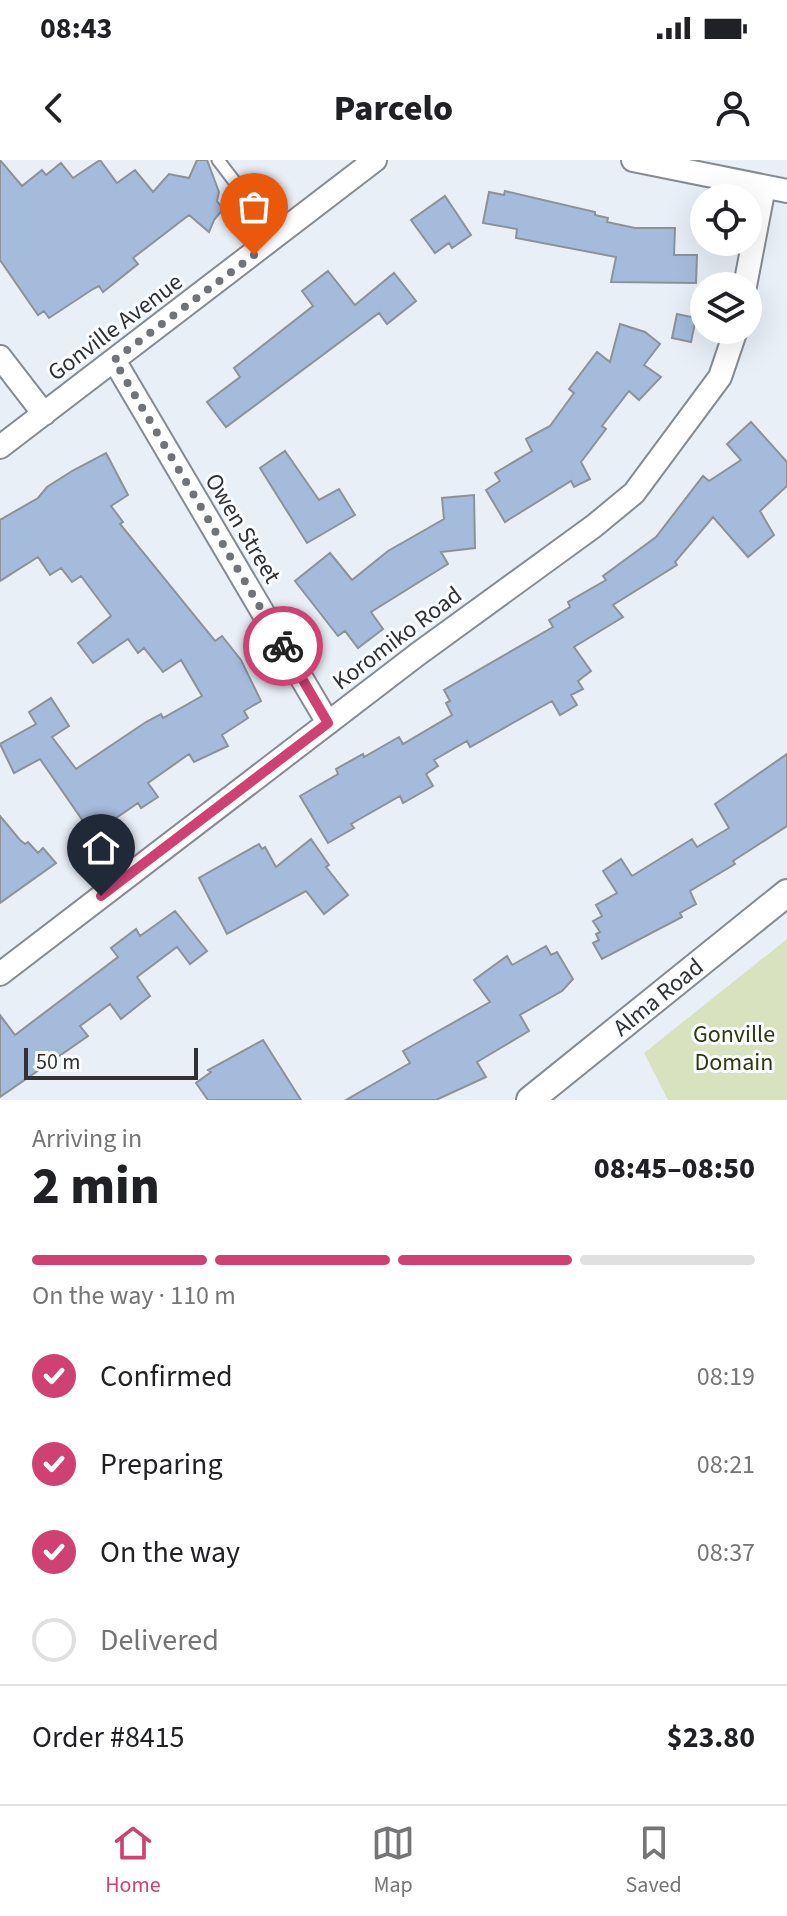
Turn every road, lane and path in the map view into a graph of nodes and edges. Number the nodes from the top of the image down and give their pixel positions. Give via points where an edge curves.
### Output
1 (218, 160) edge
2 (375, 160) edge
3 (633, 160) edge
4 (764, 187) junction
5 (787, 191) edge
6 (277, 237) junction
7 (748, 272) edge
8 (731, 344) edge
9 (0, 357) edge
10 (114, 360) junction
11 (44, 414) junction
12 (0, 447) edge
13 (328, 723) junction
14 (787, 893) edge
15 (0, 974) edge
16 (530, 1100) edge

1 - 6 lane
2 - 6 street, Gonville Avenue
3 - 4 street
4 - 5 street
4 - 7 street
6 - 10 street, Gonville Avenue
8 - 13 street, Koromiko Road via 720,377 634,493
9 - 11 street
10 - 11 street, Gonville Avenue
10 - 13 street, Owen Street
11 - 12 street, Gonville Avenue
13 - 15 street, Koromiko Road
14 - 16 street, Alma Road

